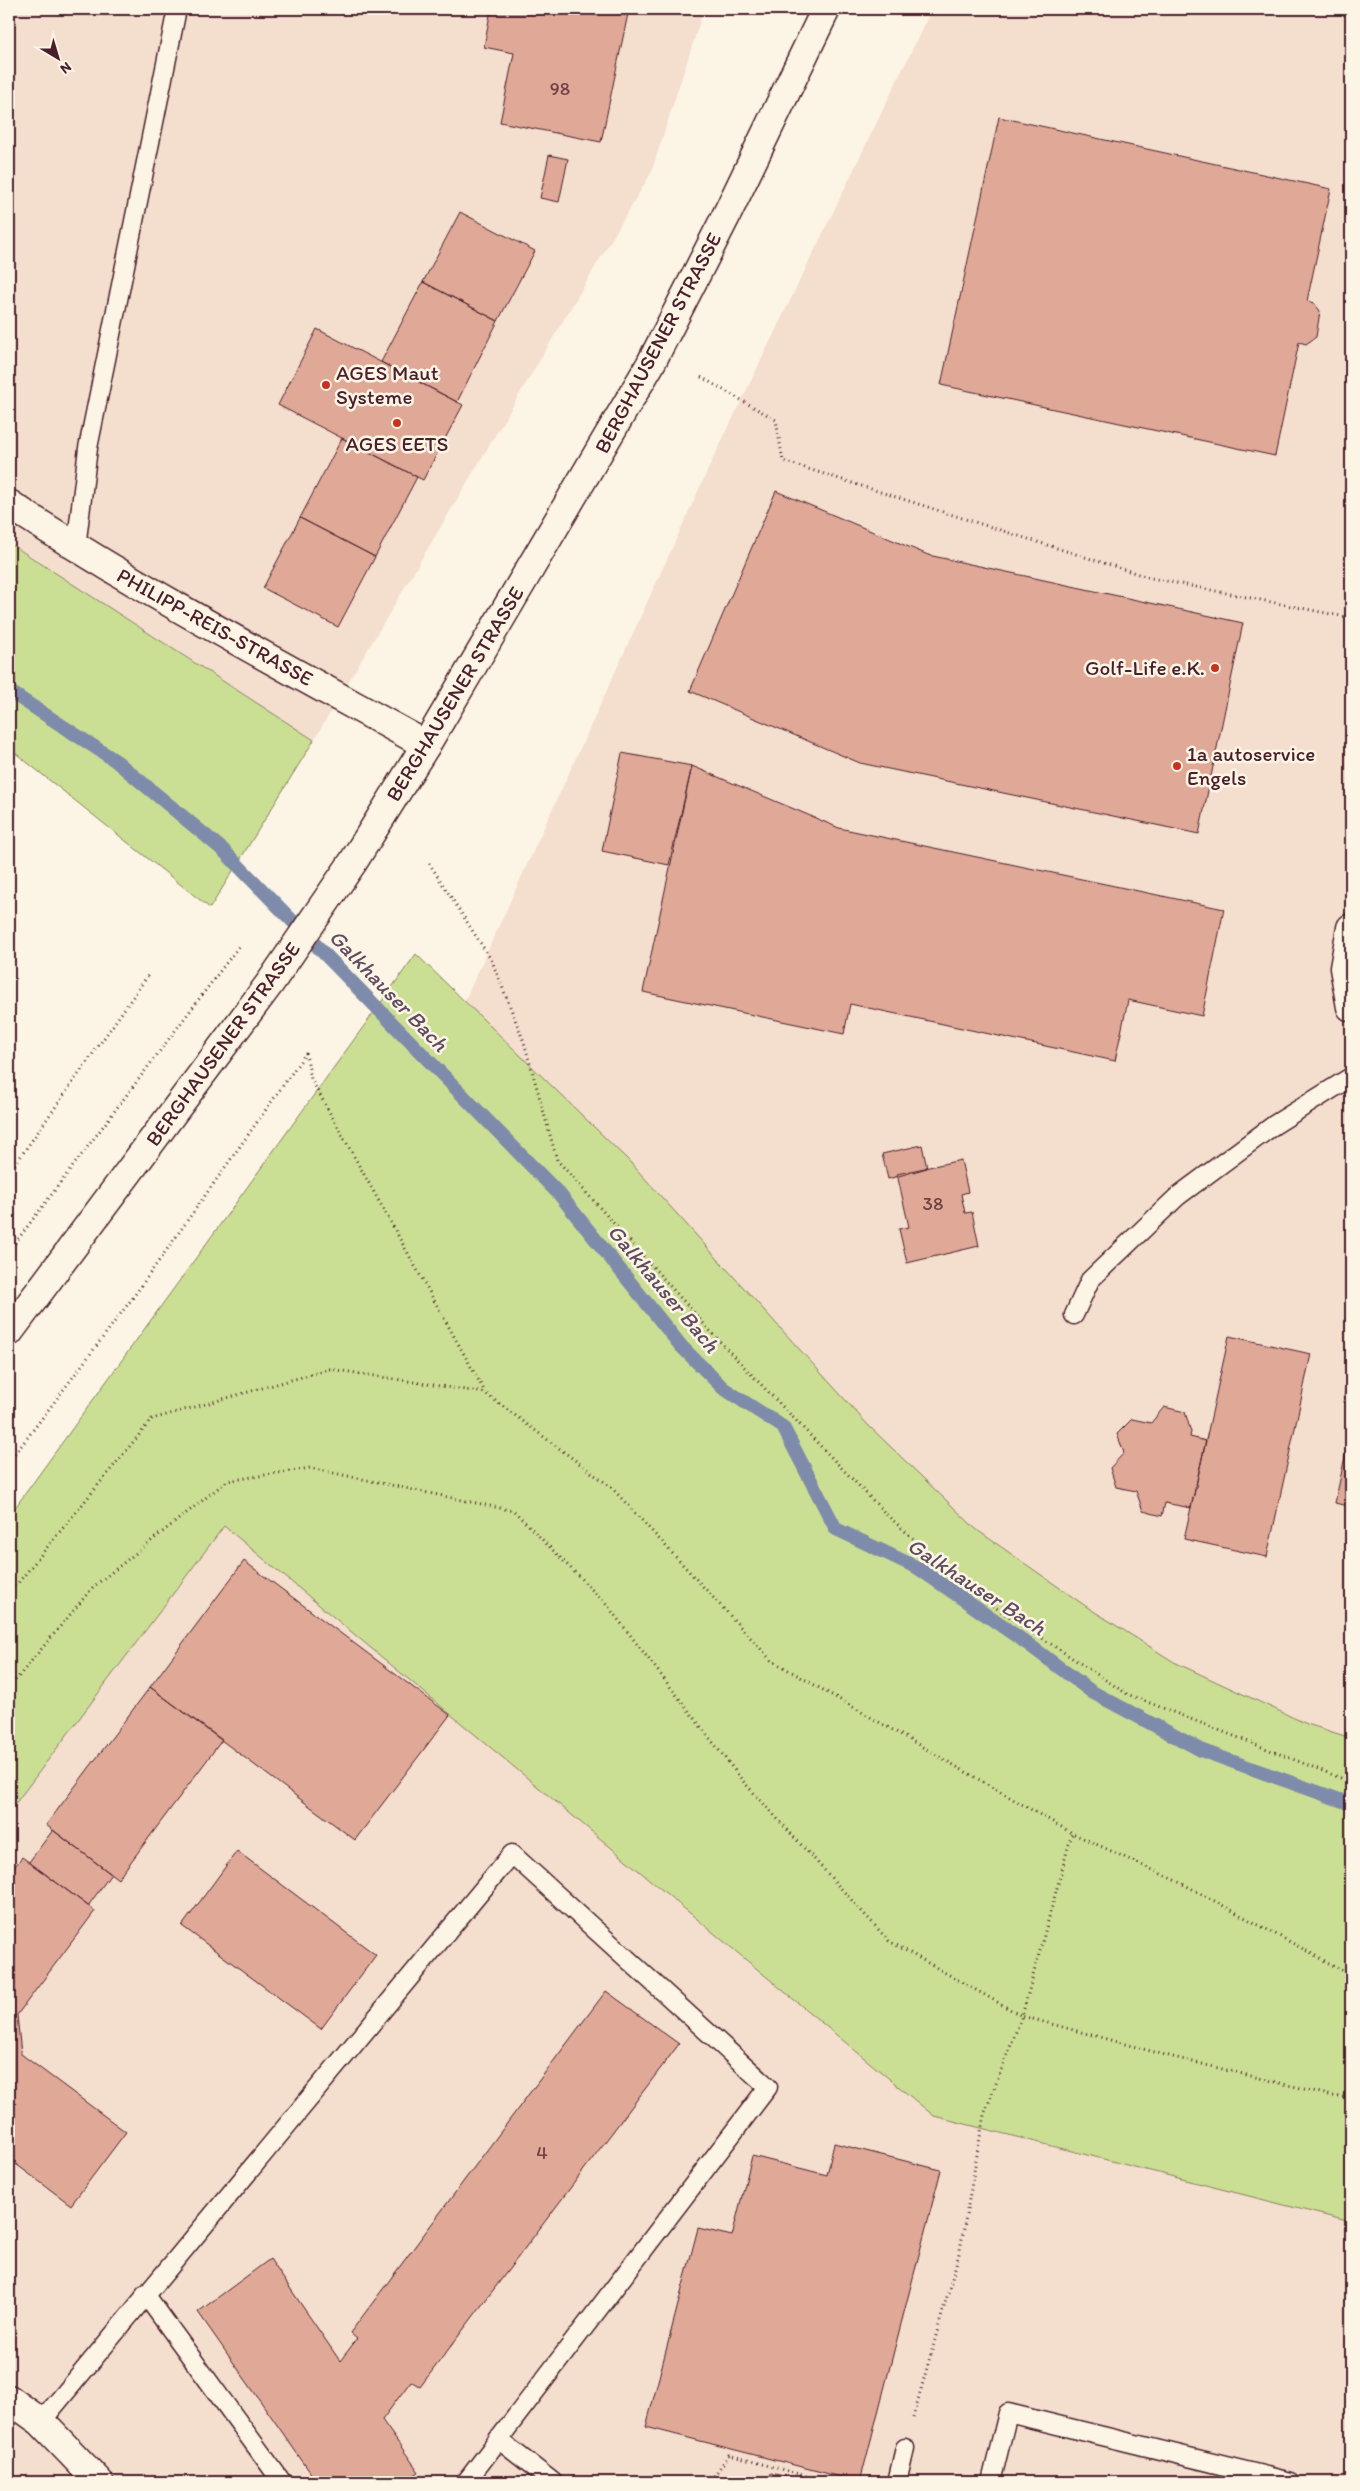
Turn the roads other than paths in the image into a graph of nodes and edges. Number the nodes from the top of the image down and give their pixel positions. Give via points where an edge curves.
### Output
1 (177, 9) edge
2 (826, 9) edge
3 (9, 504) edge
4 (76, 548) junction
5 (426, 745) junction
6 (1351, 928) edge
7 (1351, 1006) edge
8 (1351, 1077) edge
9 (1074, 1315) dead end
10 (9, 1332) edge
11 (145, 2294) junction
12 (9, 2399) edge
13 (41, 2422) junction
14 (498, 2439) junction
15 (905, 2448) road end
16 (99, 2482) edge
17 (282, 2482) edge
18 (466, 2482) edge
19 (553, 2482) edge
20 (897, 2482) edge
21 (991, 2482) edge
22 (1291, 2482) edge

1 - 4 lane via 88,448
2 - 5 main road, BERGHAUSENER STRASSE via 650,365
3 - 4 main road, PHILIPP-REIS-STRASSE
4 - 5 main road, PHILIPP-REIS-STRASSE
5 - 10 main road, BERGHAUSENER STRASSE via 354,862 270,983
6 - 7 main road via 1344,968
8 - 9 lane via 1274,1125 1178,1196 1090,1280
11 - 13 lane
11 - 14 lane via 512,1854 768,2087
11 - 17 lane
12 - 13 main road
13 - 16 main road
14 - 18 lane
14 - 19 lane
15 - 20 lane
21 - 22 lane via 1008,2413

